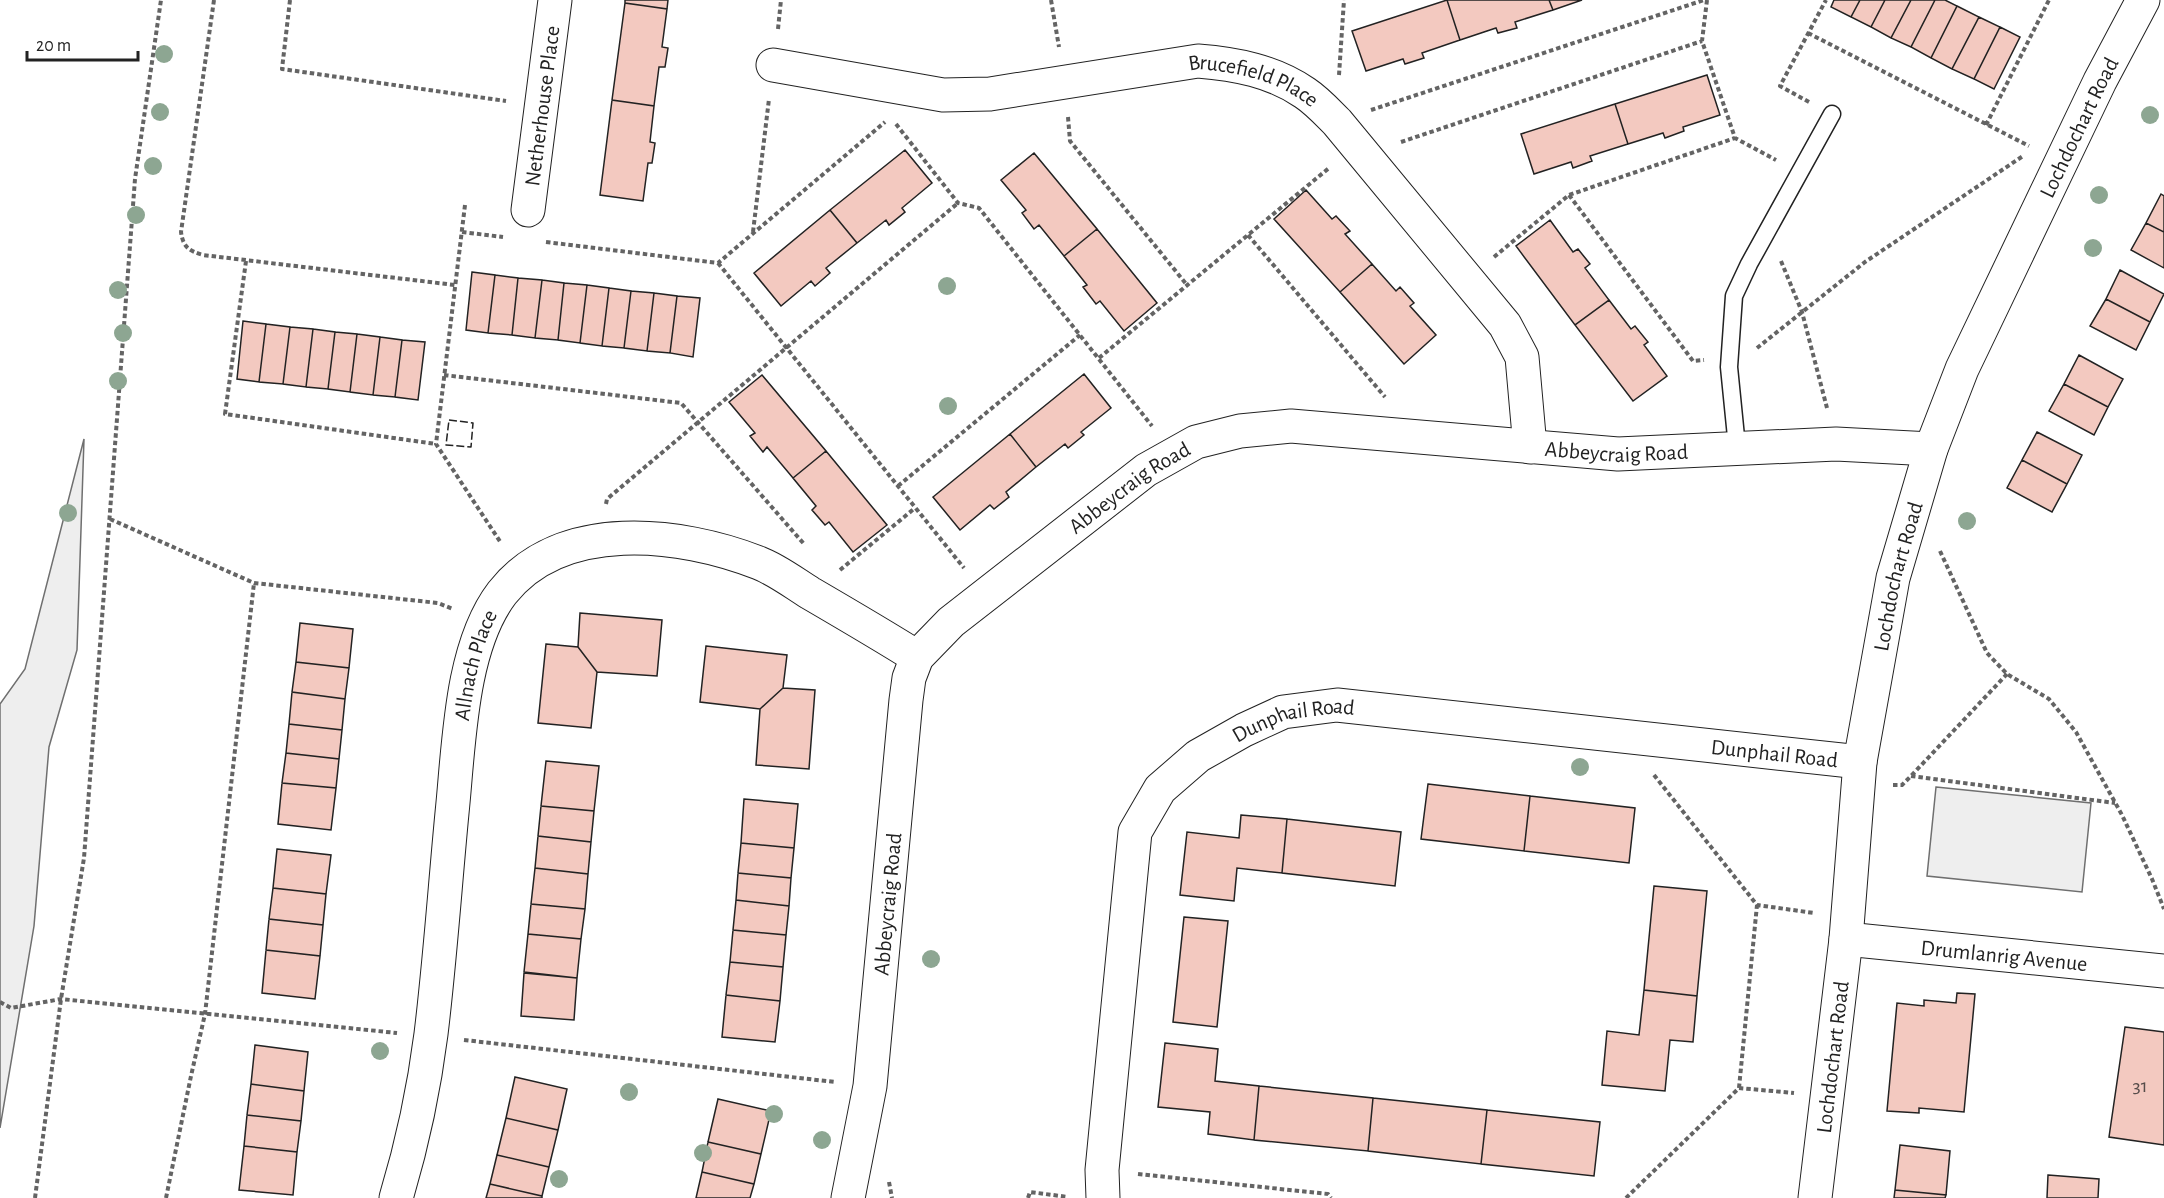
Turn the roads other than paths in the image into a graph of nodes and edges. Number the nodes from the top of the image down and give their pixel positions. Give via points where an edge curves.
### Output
1 (555, 0) edge
2 (2143, 0) edge
3 (773, 65) road end
4 (1832, 114) road end
5 (528, 210) dead end
6 (1530, 447) junction
7 (1737, 447) junction
8 (1931, 449) junction
9 (917, 657) junction
10 (1859, 774) junction
11 (1847, 929) junction
12 (2164, 970) edge
13 (1102, 1184) edge
14 (396, 1198) edge
15 (848, 1198) edge
16 (1815, 1198) edge

1 - 5 street, Netherhouse Place
2 - 8 street, Lochdochart Road via 1962,369
3 - 6 street, Brucefield Place via 943,96 990,94 1198,61 1231,63 1270,74 1306,93 1337,122 1505,325 1522,357
4 - 7 lane via 1734,296 1729,357
6 - 7 street, Abbeycraig Road via 1618,454
6 - 9 street, Abbeycraig Road via 1292,426 1240,431 1196,442 1146,470 985,594
7 - 8 street, Abbeycraig Road via 1836,444
8 - 10 street, Lochdochart Road via 1893,578
9 - 14 street, Allnach Place via 762,564 681,542 624,537 590,541 559,550 521,574 502,593 484,623 471,662 430,1036 410,1149
9 - 15 street, Abbeycraig Road via 906,700 870,1086
10 - 11 street, Lochdochart Road
10 - 13 street, Dunphail Road via 1653,740 1337,705 1283,712 1244,730 1198,756 1160,789 1135,832
11 - 12 street, Drumlanrig Avenue
11 - 16 street, Lochdochart Road

